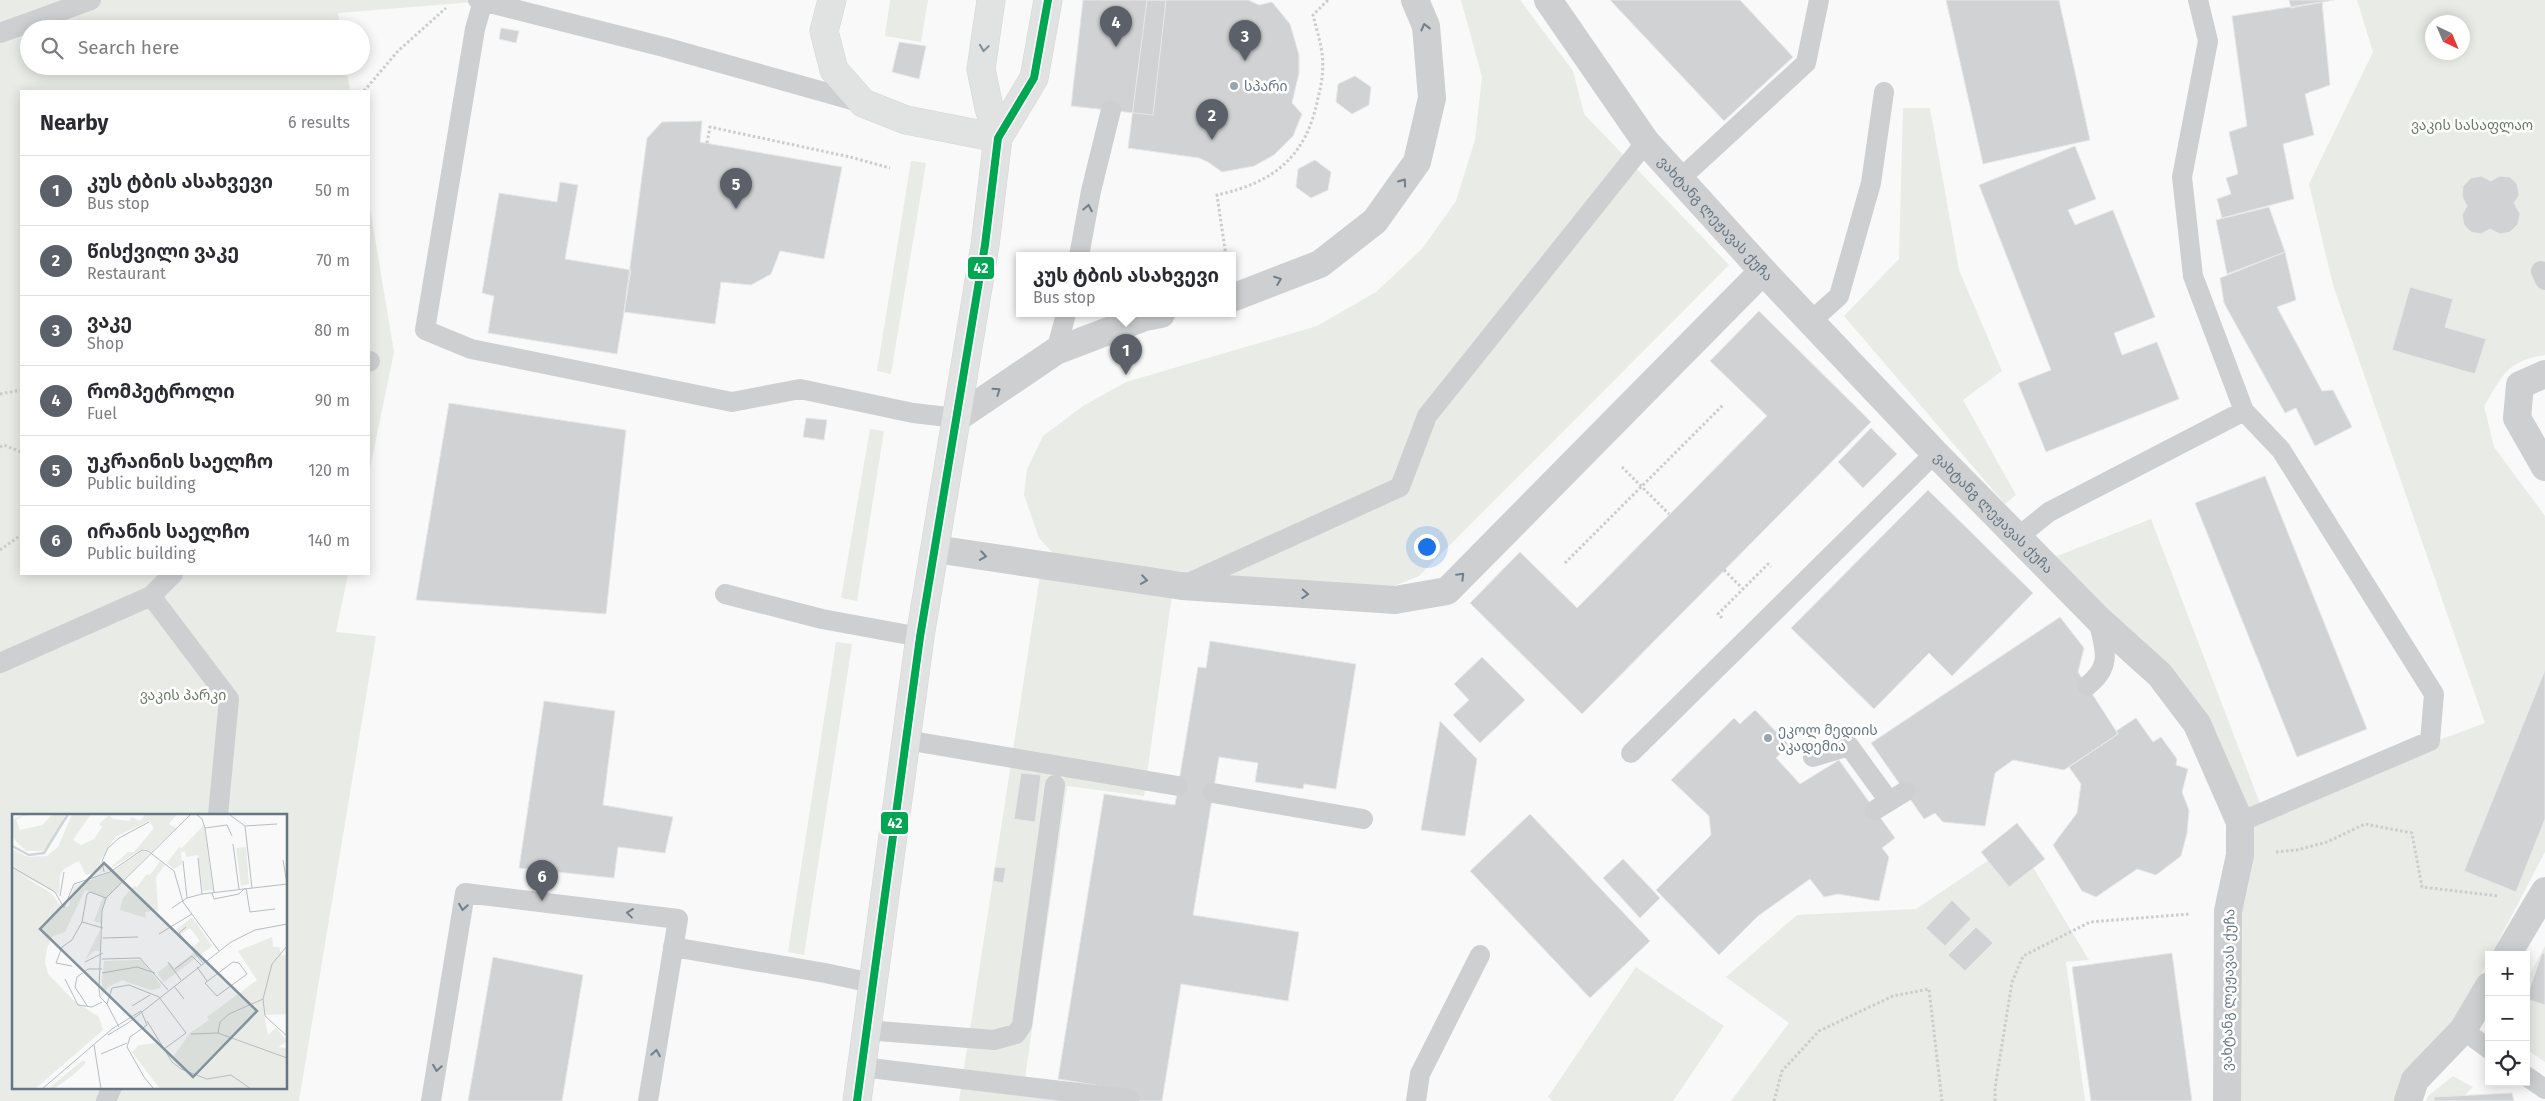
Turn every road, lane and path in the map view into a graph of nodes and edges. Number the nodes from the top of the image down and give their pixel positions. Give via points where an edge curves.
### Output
1 (91, 0) edge
2 (832, 0) edge
3 (991, 0) edge
4 (1048, 0) edge
5 (1328, 0) edge
6 (1415, 0) edge
7 (1548, 0) edge
8 (1819, 0) edge
9 (2198, 0) edge
10 (481, 1) edge
11 (447, 6) dead end
12 (36, 20) edge
13 (20, 26) edge
14 (0, 33) edge
15 (365, 90) edge
16 (1884, 92) dead end
17 (863, 103) junction
18 (1111, 110) dead end
19 (998, 138) junction
20 (1646, 142) junction
21 (707, 143) dead end
22 (890, 168) dead end
23 (1680, 180) junction
24 (1080, 252) edge
25 (1225, 252) edge
26 (1762, 271) junction
27 (1236, 296) edge
28 (1065, 317) edge
29 (1145, 317) edge
30 (1810, 322) junction
31 (1056, 351) junction
32 (2545, 374) edge
33 (20, 390) edge
34 (0, 394) edge
35 (1723, 405) dead end
36 (2244, 411) junction
37 (956, 418) junction
38 (0, 447) edge
39 (20, 452) edge
40 (1934, 453) junction
41 (1619, 464) dead end
42 (2545, 467) edge
43 (1642, 487) junction
44 (1669, 514) dead end
45 (20, 536) edge
46 (2018, 537) junction
47 (935, 549) junction
48 (0, 550) edge
49 (1565, 564) dead end
50 (1768, 564) dead end
51 (1724, 570) dead end
52 (172, 575) edge
53 (1182, 586) junction
54 (1742, 588) junction
55 (725, 594) dead end
56 (152, 596) junction
57 (1718, 614) dead end
58 (2098, 619) junction
59 (920, 637) junction
60 (0, 663) edge
61 (2087, 686) dead end
62 (906, 740) junction
63 (1630, 753) dead end
64 (1813, 757) dead end
65 (1055, 785) dead end
66 (1178, 786) dead end
67 (1213, 793) dead end
68 (1890, 801) dead end
69 (218, 814) edge
70 (1363, 819) dead end
71 (2240, 822) junction
72 (2240, 855) junction
73 (2545, 891) edge
74 (2228, 911) junction
75 (2530, 914) junction
76 (673, 947) junction
77 (2509, 951) edge
78 (1480, 955) dead end
79 (872, 983) junction
80 (2485, 993) edge
81 (865, 1030) junction
82 (2463, 1030) junction
83 (2485, 1046) edge
84 (862, 1067) junction
85 (2530, 1079) edge
86 (112, 1088) edge
87 (2545, 1089) edge
88 (1130, 1099) dead end
89 (106, 1101) edge
90 (431, 1101) edge
91 (648, 1101) edge
92 (857, 1101) edge
93 (1416, 1101) edge
94 (1774, 1101) edge
95 (1942, 1101) edge
96 (1995, 1101) edge
97 (2227, 1101) edge
98 (2408, 1101) edge

1 - 12 lane
2 - 17 main road via 824,30 834,70
3 -> 19 main road via 981,70
4 - 19 main road via 1034,78
5 - 25 path via 1313,15 1322,53 1323,78 1314,121 1298,151 1275,172 1243,189 1217,195
27 -> 6 street via 1320,264 1375,221 1417,162 1432,98 1426,26
7 - 20 street, ვახტანგ ლეჟავას ქუჩა
8 - 23 lane via 1806,63
9 - 36 lane via 2208,41 2182,177 2190,256 2193,276
10 - 17 lane via 664,47
10 - 37 lane via 424,330 471,348 732,402 800,389 913,413
11 - 15 path via 398,51
13 - 14 lane
16 - 30 lane via 1871,183 1839,296
17 - 19 main road via 906,120
24 -> 18 lane
19 - 37 main road via 985,244
20 - 23 street, ვახტანგ ლეჟავას ქუჩა
20 - 53 lane via 1428,416 1400,487
21 - 22 path via 710,127
23 - 26 street, ვახტანგ ლეჟავას ქუჩა
26 - 30 street, ვახტანგ ლეჟავას ქუჩა
53 -> 26 street via 1395,600 1447,590
28 - 31 lane
29 - 31 street
30 - 40 street, ვახტანგ ლეჟავას ქუჩა
37 -> 31 street
32 - 42 street via 2520,386 2517,418
33 - 34 path
35 - 43 path
36 - 46 lane via 2049,512
36 - 71 lane via 2281,450 2434,694 2430,741
37 - 47 main road
38 - 39 path via 4,445
40 - 46 street, ვახტანგ ლეჟავას ქუჩა
40 - 63 lane
41 - 43 path
43 - 44 path
43 - 49 path
45 - 48 path
46 - 58 street, ვახტანგ ლეჟავას ქუჩა
47 -> 53 street
47 - 59 main road
50 - 54 path
51 - 54 path
52 - 56 lane
54 - 57 path
55 - 59 lane via 822,619
56 - 60 lane
56 - 69 lane via 229,699
58 - 61 lane via 2105,666 2099,677
58 - 71 street, ვახტანგ ლეჟავას ქუჩა via 2160,675 2197,724
59 - 62 main road
62 - 66 lane
62 - 79 main road
64 - 68 lane via 1850,746
65 - 81 lane via 1022,1025 1016,1034 994,1040
67 - 70 lane
71 - 72 street, ვახტანგ ლეჟავას ქუჩა
72 - 74 street, ვახტანგ ლეჟავას ქუჩა
72 - 75 path via 2297,850 2327,842 2365,824 2412,833 2422,887 2499,896
73 - 75 street
74 - 96 path via 2090,922 2023,956 2012,982
74 - 97 street, ვახტანგ ლეჟავას ქუჩა
75 - 77 street
76 - 79 lane
76 -> 90 lane via 678,919 465,893
91 -> 76 lane
78 - 93 lane via 1420,1074
79 - 81 main road
80 - 82 street
81 - 84 main road
82 - 83 lane
82 - 98 street via 2415,1080
84 - 88 lane
84 - 92 main road
85 - 87 lane
86 - 89 lane
94 - 95 path via 1782,1071 1819,1031 1893,996 1929,989

